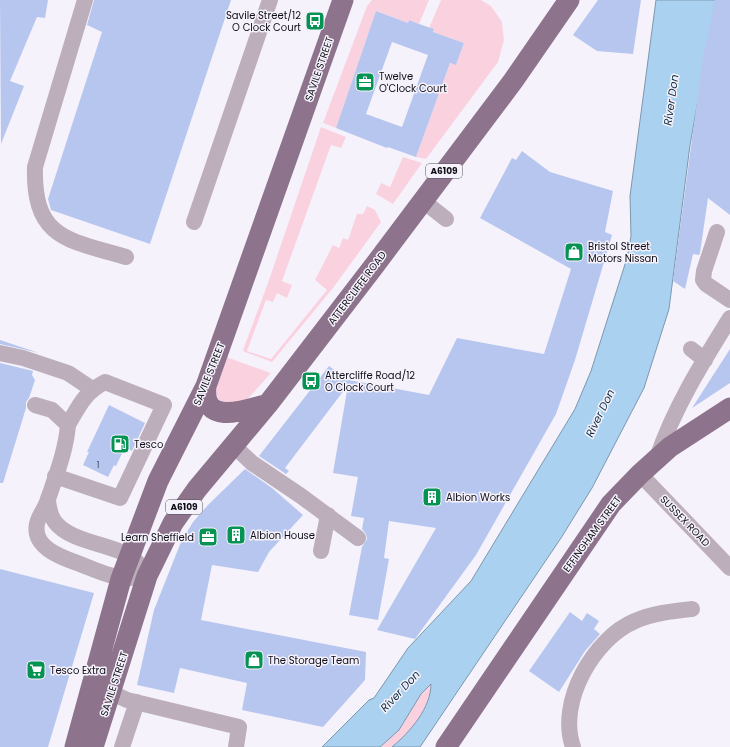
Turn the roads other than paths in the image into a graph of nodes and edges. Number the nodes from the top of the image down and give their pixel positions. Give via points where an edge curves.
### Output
1 (85, 0) edge
2 (270, 0) edge
3 (343, 0) edge
4 (569, 0) edge
5 (422, 200) junction
6 (446, 219) dead end
7 (194, 222) dead end
8 (717, 232) dead end
9 (126, 257) dead end
10 (730, 300) edge
11 (730, 318) edge
12 (690, 349) dead end
13 (0, 353) edge
14 (705, 360) junction
15 (206, 386) junction
16 (92, 389) junction
17 (268, 404) junction
18 (35, 405) dead end
19 (730, 408) edge
20 (68, 425) junction
21 (233, 445) junction
22 (657, 458) junction
23 (640, 474) junction
24 (55, 476) junction
25 (48, 501) junction
26 (328, 515) junction
27 (358, 538) dead end
28 (321, 551) dead end
29 (129, 555) junction
30 (730, 568) edge
31 (148, 576) junction
32 (121, 579) junction
33 (692, 609) dead end
34 (112, 693) junction
35 (137, 702) junction
36 (75, 747) edge
37 (93, 747) edge
38 (122, 747) edge
39 (236, 747) edge
40 (446, 747) edge
41 (573, 747) edge

1 - 9 street via 37,161 37,203 44,218 56,232 77,242
2 - 7 street
3 - 15 main road, SAVILE STREET / A6109
4 - 5 main road, ATTERCLIFFE ROAD / A6109 via 513,81
5 - 6 street
5 - 17 main road, ATTERCLIFFE ROAD / A6109
8 - 10 street via 703,280
11 - 14 street, EFFINGHAM STREET
12 - 14 street
13 - 16 street via 68,373
14 - 22 street, EFFINGHAM STREET via 678,407
15 - 17 main road via 206,396 210,405 226,413 239,413
15 - 29 main road, SAVILE STREET / A6109 via 158,481
16 - 20 street via 80,402
16 - 24 street via 105,382 164,405 120,498
17 - 21 main road, ATTERCLIFFE ROAD / A6109
18 - 20 street via 52,410
19 - 22 main road
20 - 24 street
21 - 26 street via 252,463
21 - 31 main road, ATTERCLIFFE ROAD / A6109 via 197,489 174,523
22 - 23 main road, EFFINGHAM STREET
23 - 30 street, SUSSEX ROAD
23 - 40 main road, EFFINGHAM STREET via 611,504
24 - 25 street
25 - 29 street via 51,514 61,528
25 - 32 street via 37,523 38,536 46,549
26 - 27 street
26 - 28 street
29 - 31 street
29 - 32 main road, SAVILE STREET / A6109
31 - 32 street
31 - 34 main road, SAVILE STREET
32 - 36 main road, SAVILE STREET / A6109
33 - 41 street via 662,613 634,621 608,640 584,671 572,697 570,715
34 - 35 street
34 - 37 main road, SAVILE STREET
35 - 38 street
35 - 39 street via 239,728

